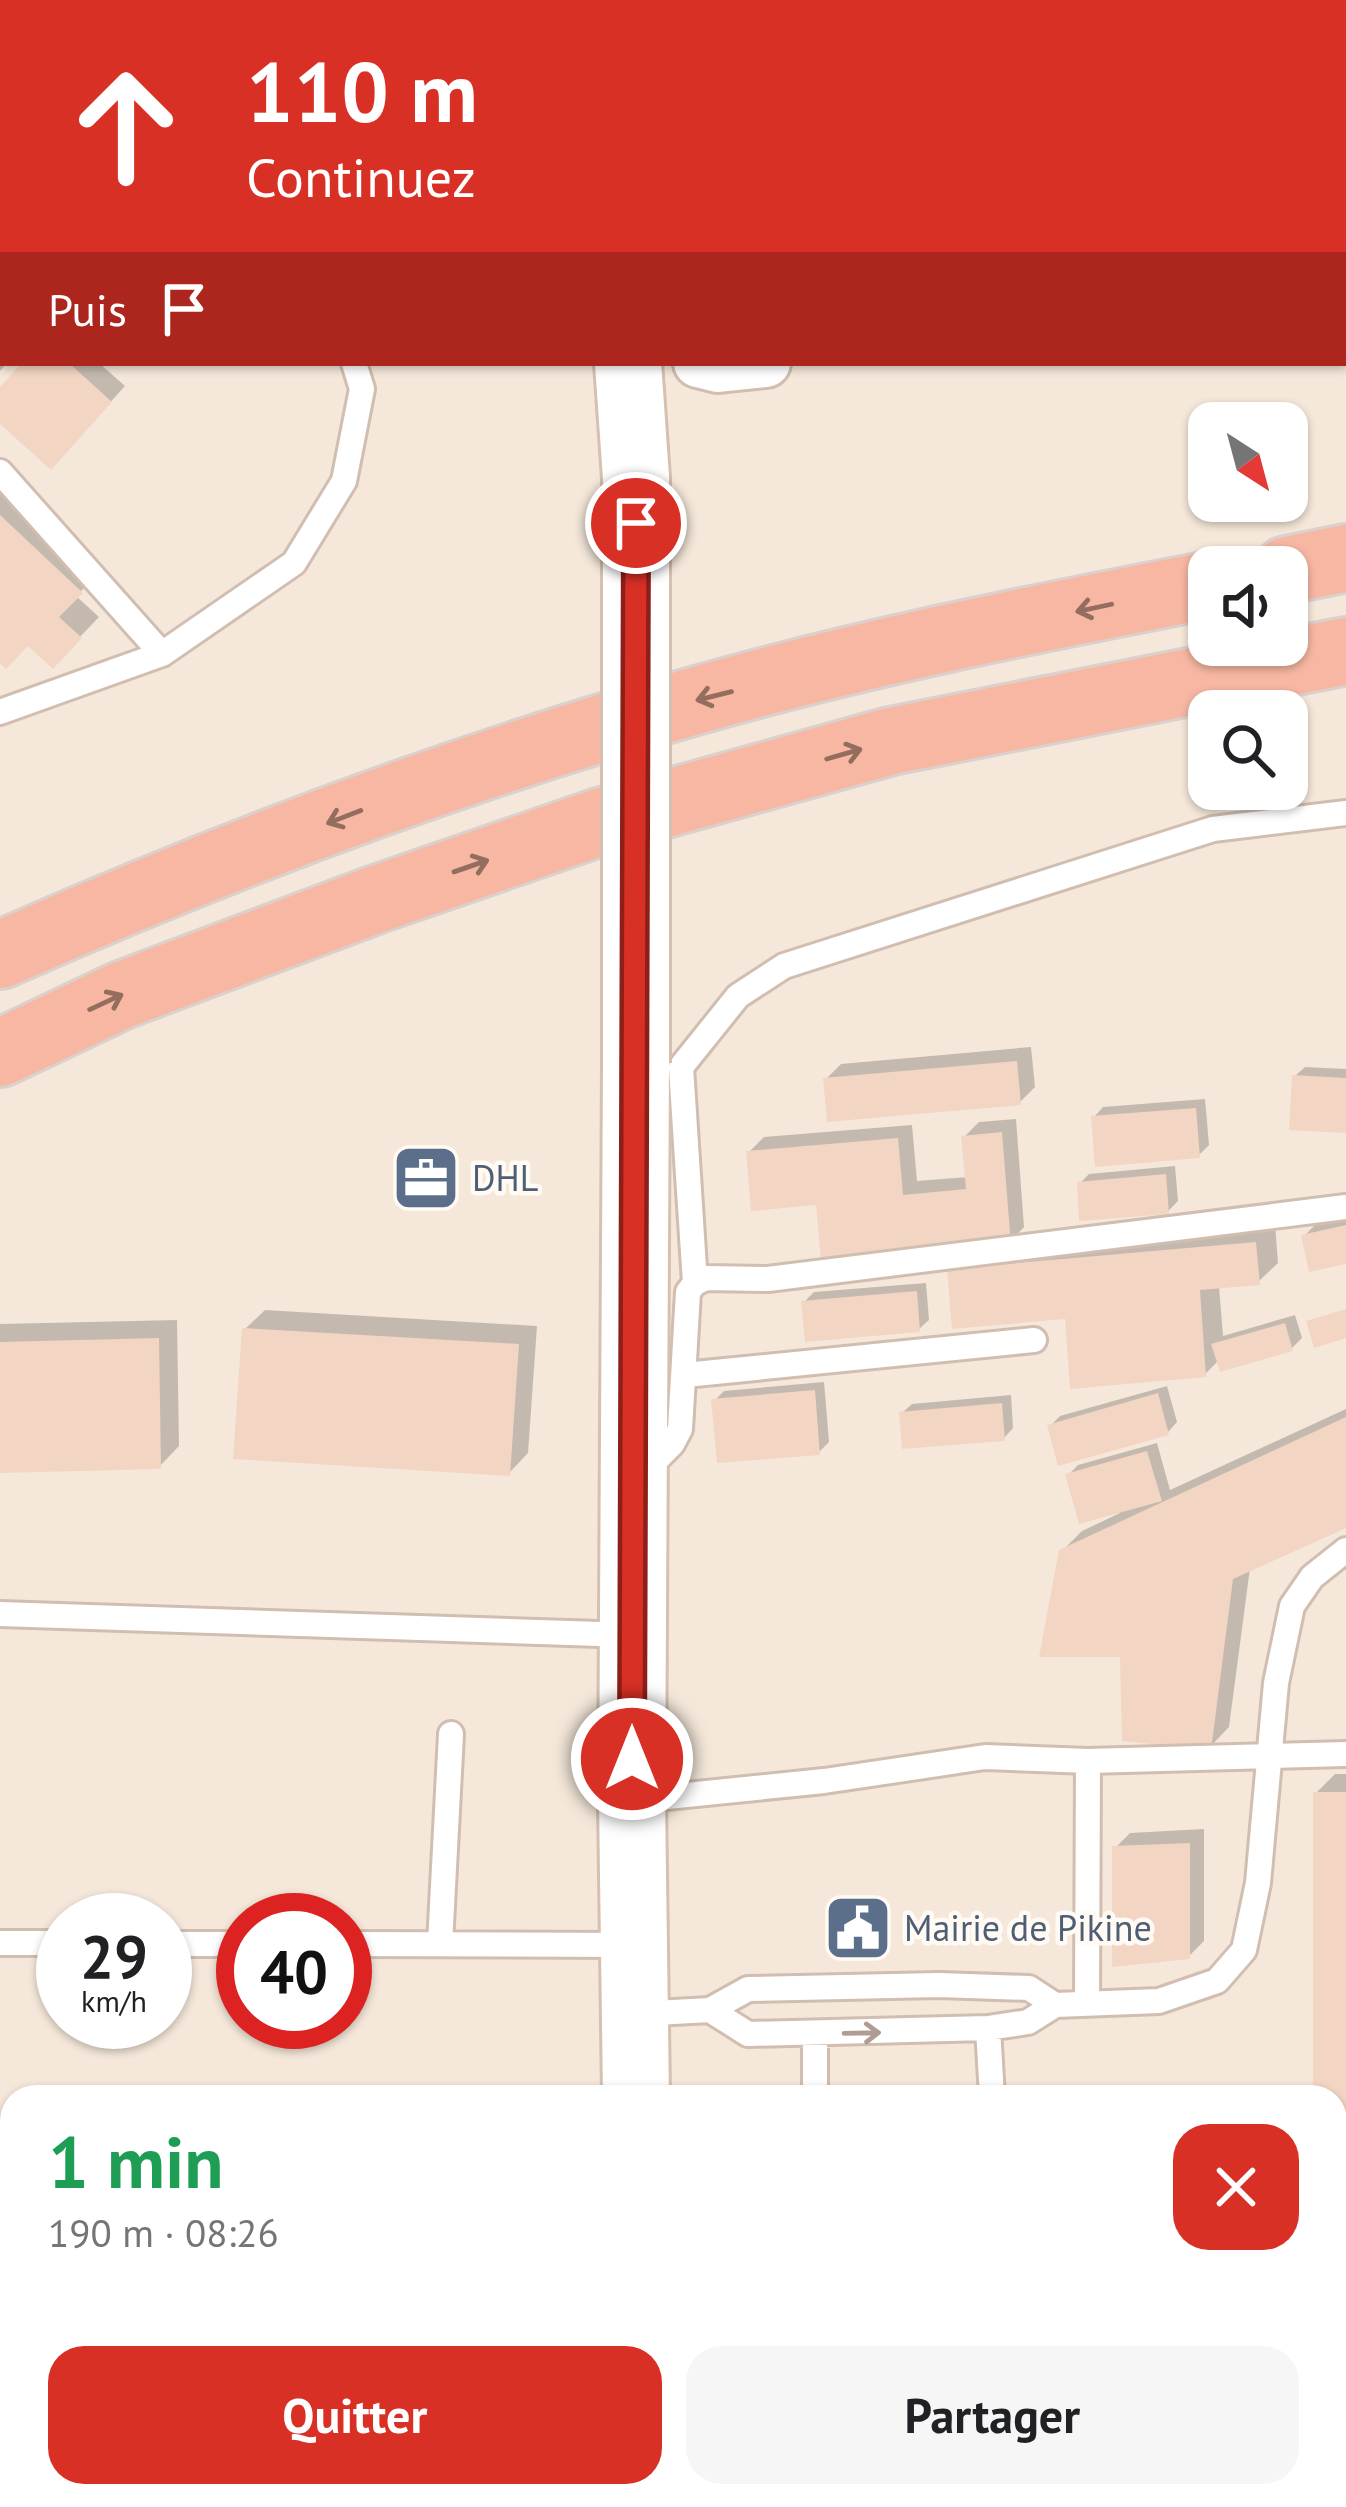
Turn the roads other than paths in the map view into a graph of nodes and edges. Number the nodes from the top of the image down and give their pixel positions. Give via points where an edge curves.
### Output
1 (355, 366) edge
2 (628, 366) edge
3 (0, 472) edge
4 (1346, 559) edge
5 (1308, 566) edge
6 (1188, 589) edge
7 (1346, 651) edge
8 (162, 654) junction
9 (0, 712) edge
10 (1346, 813) edge
11 (0, 955) edge
12 (0, 1053) edge
13 (1346, 1207) edge
14 (695, 1282) junction
15 (1034, 1340) dead end
16 (685, 1375) junction
17 (633, 1484) junction
18 (1346, 1550) edge
19 (0, 1614) edge
20 (632, 1635) junction
21 (451, 1734) dead end
22 (1346, 1754) edge
23 (1270, 1756) junction
24 (1088, 1761) junction
25 (632, 1800) junction
26 (0, 1943) edge
27 (36, 1943) edge
28 (372, 1944) edge
29 (440, 1944) junction
30 (635, 1945) junction
31 (1087, 2003) junction
32 (1055, 2005) junction
33 (710, 2010) junction
34 (635, 2014) junction
35 (988, 2028) junction
36 (815, 2034) junction
37 (635, 2085) edge
38 (815, 2085) edge
39 (991, 2085) edge

1 - 8 lane via 362,389 344,481 294,563
2 - 17 street, bridge via 636,478
3 - 8 lane
4 - 5 highway
6 -> 11 highway via 685,703 411,792
12 -> 7 highway via 122,994 600,822 891,741
8 - 9 lane
10 - 14 lane via 1213,829 1146,849 784,967 738,996 681,1067
13 - 14 lane
14 - 16 lane
15 - 16 lane
16 - 17 lane via 673,1444
17 - 20 street
18 - 23 lane via 1312,1576 1292,1606
19 - 20 lane
20 - 25 street
21 - 29 lane
22 - 23 lane
23 - 24 lane
23 - 31 lane via 1244,1950 1217,1981 1190,1991 1159,2001
24 - 25 lane via 985,1757
24 - 31 lane
25 - 30 street
26 - 27 lane
28 - 29 lane
29 - 30 lane
30 - 34 street
31 - 32 lane
32 - 33 lane via 1029,1988 833,1986 748,1989
32 - 35 lane via 1028,2022
33 - 34 lane
33 - 36 lane via 748,2034
34 - 37 street
36 -> 35 lane
35 - 39 lane
36 - 38 lane

